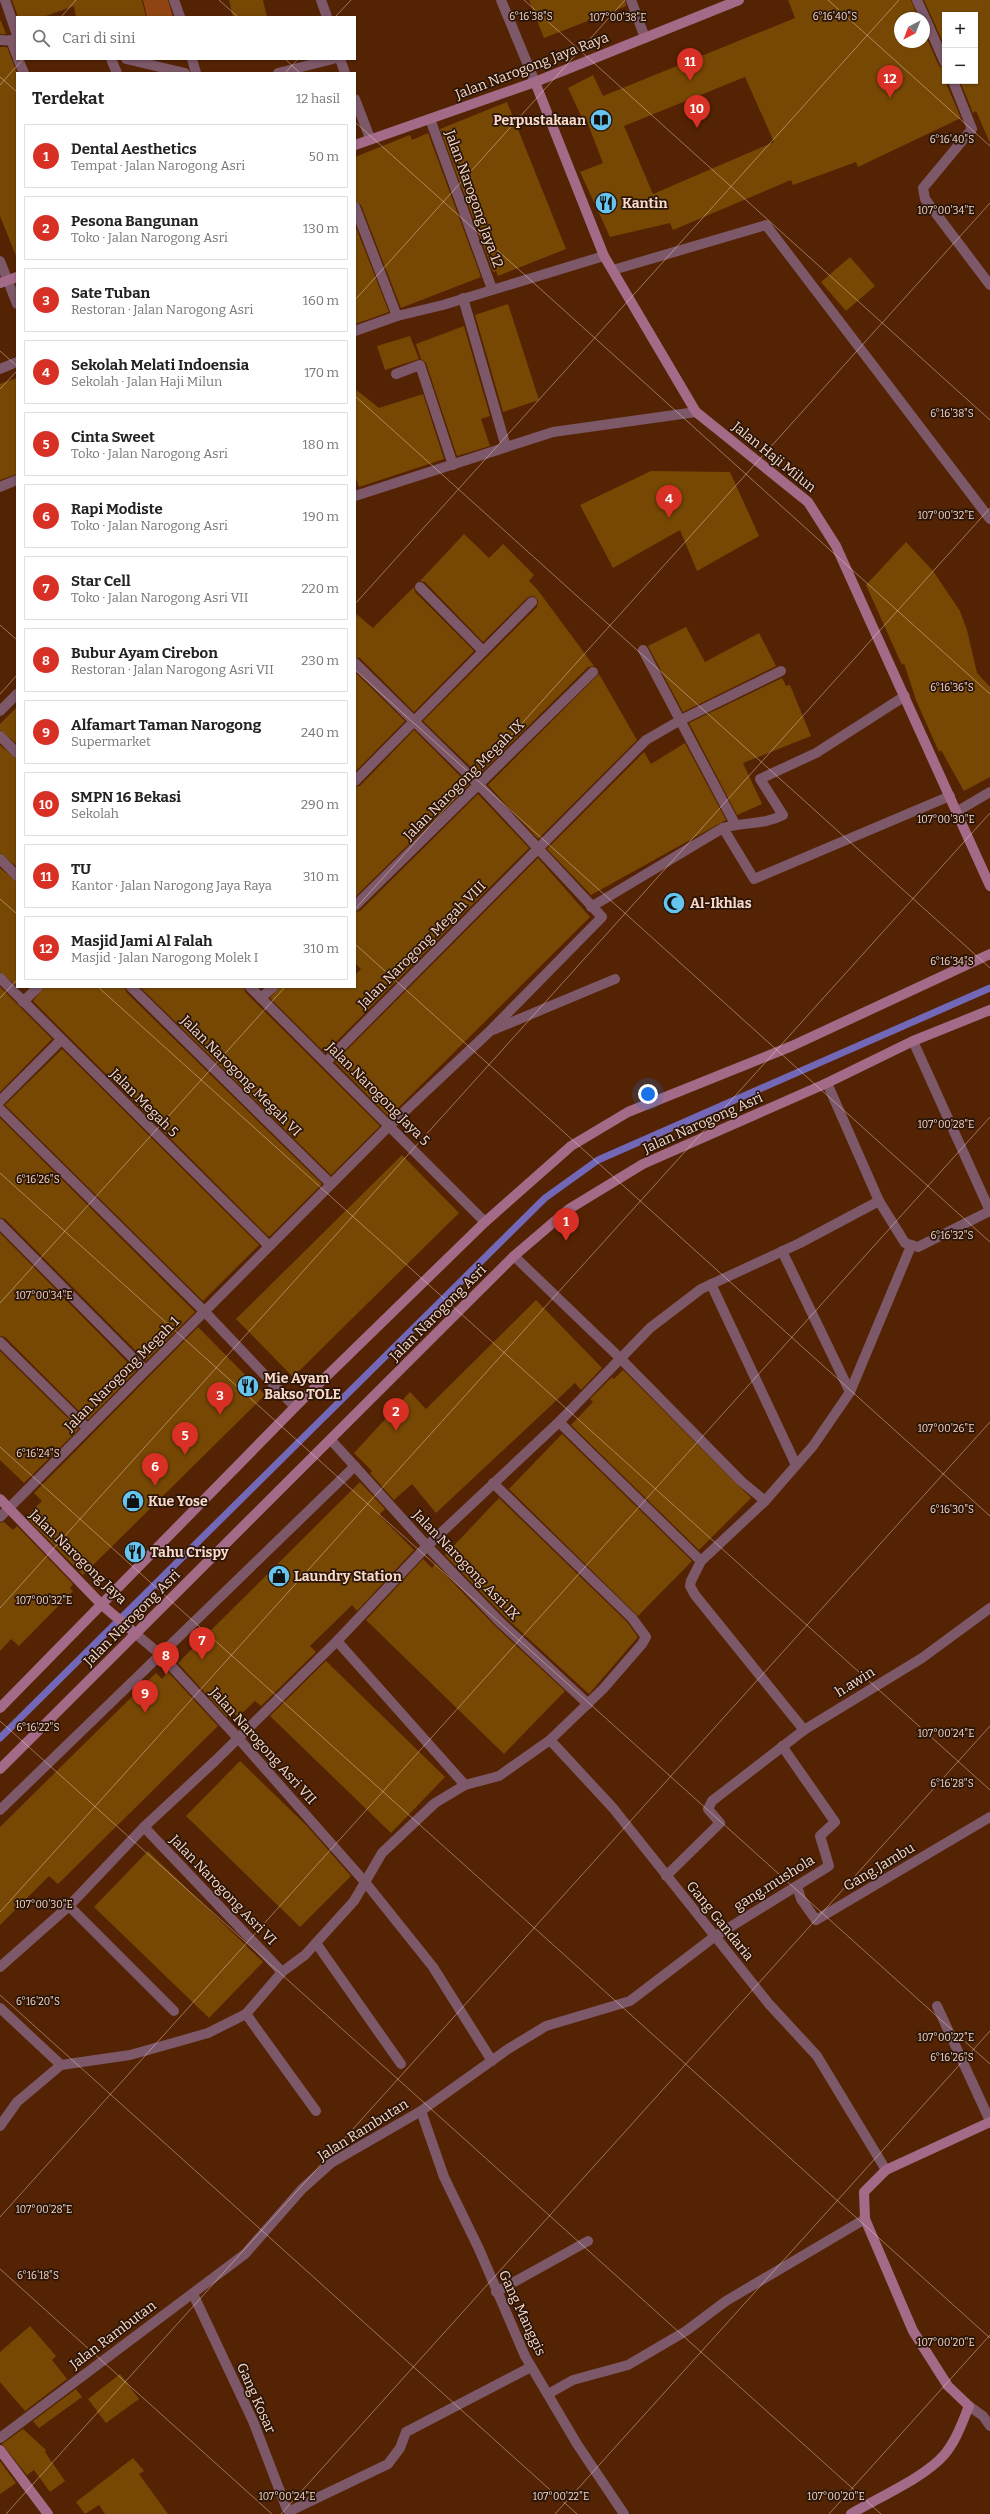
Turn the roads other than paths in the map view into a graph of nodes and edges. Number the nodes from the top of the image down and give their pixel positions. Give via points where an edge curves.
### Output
1 (5, 0) edge
2 (174, 0) edge
3 (321, 0) edge
4 (500, 0) edge
5 (630, 0) edge
6 (739, 0) edge
7 (917, 0) edge
8 (180, 16) edge
9 (327, 16) edge
10 (645, 38) junction
11 (15, 39) edge
12 (0, 40) edge
13 (942, 56) edge
14 (18, 60) edge
15 (111, 60) edge
16 (130, 60) edge
17 (192, 60) edge
18 (329, 60) edge
19 (340, 60) edge
20 (24, 72) edge
21 (117, 72) edge
22 (181, 72) edge
23 (196, 72) edge
24 (282, 72) edge
25 (345, 72) edge
26 (535, 82) junction
27 (954, 84) edge
28 (356, 102) edge
29 (430, 119) junction
30 (370, 138) junction
31 (356, 145) edge
32 (356, 210) edge
33 (604, 256) junction
34 (0, 261) edge
35 (613, 270) junction
36 (16, 277) edge
37 (4, 282) edge
38 (990, 285) edge
39 (492, 289) junction
40 (463, 298) junction
41 (16, 302) edge
42 (396, 316) junction
43 (356, 331) edge
44 (16, 362) edge
45 (0, 369) edge
46 (396, 374) dead end
47 (696, 412) junction
48 (506, 447) junction
49 (453, 465) junction
50 (16, 480) edge
51 (0, 487) edge
52 (356, 496) edge
53 (990, 519) edge
54 (420, 587) dead end
55 (532, 602) dead end
56 (643, 650) dead end
57 (483, 651) junction
58 (356, 664) edge
59 (781, 671) dead end
60 (593, 672) dead end
61 (16, 695) edge
62 (905, 696) junction
63 (0, 711) edge
64 (415, 720) junction
65 (679, 721) junction
66 (0, 736) edge
67 (16, 752) edge
68 (356, 780) edge
69 (479, 785) junction
70 (990, 792) edge
71 (950, 796) junction
72 (956, 812) junction
73 (735, 824) junction
74 (723, 828) junction
75 (538, 848) junction
76 (0, 859) edge
77 (16, 875) edge
78 (990, 886) edge
79 (356, 905) edge
80 (592, 907) junction
81 (990, 954) edge
82 (0, 978) edge
83 (615, 979) dead end
84 (37, 988) edge
85 (132, 988) edge
86 (251, 988) edge
87 (272, 988) edge
88 (261, 998) junction
89 (23, 1002) junction
90 (990, 1010) edge
91 (489, 1032) junction
92 (61, 1040) junction
93 (913, 1041) junction
94 (326, 1062) junction
95 (827, 1083) junction
96 (0, 1101) edge
97 (0, 1109) edge
98 (390, 1125) junction
99 (331, 1184) junction
100 (879, 1201) junction
101 (990, 1211) edge
102 (485, 1222) junction
103 (0, 1224) edge
104 (268, 1246) junction
105 (911, 1246) junction
106 (782, 1251) junction
107 (514, 1256) junction
108 (711, 1284) junction
109 (204, 1311) junction
110 (0, 1342) edge
111 (620, 1358) junction
112 (145, 1370) junction
113 (850, 1392) junction
114 (295, 1407) junction
115 (559, 1422) junction
116 (87, 1428) junction
117 (331, 1440) junction
118 (796, 1465) junction
119 (355, 1466) junction
120 (493, 1484) junction
121 (0, 1500) edge
122 (765, 1501) junction
123 (9, 1508) junction
124 (0, 1517) edge
125 (427, 1546) junction
126 (701, 1561) junction
127 (102, 1604) junction
128 (990, 1608) edge
129 (136, 1634) junction
130 (337, 1641) junction
131 (162, 1656) junction
132 (588, 1704) junction
133 (0, 1708) edge
134 (804, 1730) junction
135 (238, 1738) junction
136 (550, 1740) junction
137 (782, 1746) junction
138 (0, 1769) edge
139 (465, 1785) junction
140 (0, 1810) edge
141 (990, 1817) edge
142 (144, 1827) junction
143 (666, 1876) junction
144 (365, 1882) junction
145 (797, 1886) junction
146 (69, 1906) junction
147 (714, 1937) junction
148 (316, 1943) junction
149 (0, 1967) edge
150 (282, 1972) junction
151 (937, 2006) dead end
152 (0, 2008) edge
153 (174, 2011) dead end
154 (246, 2014) junction
155 (492, 2061) junction
156 (401, 2064) dead end
157 (61, 2065) junction
158 (316, 2111) dead end
159 (421, 2111) junction
160 (990, 2122) edge
161 (0, 2126) edge
162 (886, 2170) junction
163 (865, 2219) junction
164 (588, 2241) dead end
165 (496, 2292) junction
166 (193, 2294) junction
167 (531, 2367) junction
168 (548, 2394) junction
169 (969, 2406) junction
170 (987, 2413) edge
171 (990, 2426) edge
172 (0, 2438) edge
173 (0, 2450) edge
174 (290, 2513) edge
175 (48, 2514) edge
176 (624, 2514) edge
177 (851, 2514) edge

1 - 11 street
2 - 8 street
3 - 9 street
4 - 26 street
5 - 10 street
6 - 10 street, Jalan Narogong Jaya Raya
7 - 13 street
10 - 26 street, Jalan Narogong Jaya Raya
11 - 12 street
14 - 20 street
15 - 21 street
16 - 22 street
17 - 23 street
18 - 24 street
19 - 25 street
26 - 29 street, Jalan Narogong Jaya Raya
26 - 33 street, Jalan Haji Milun
27 - 38 street via 972,129 923,188 925,199
28 - 30 street
29 - 30 street, Jalan Narogong Jaya Raya
29 - 39 street, Jalan Narogong Jaya 12
30 - 31 street, Jalan Narogong Jaya Raya
32 - 42 street
33 - 35 street, Jalan Haji Milun
33 - 39 street
34 - 37 street
35 - 47 street, Jalan Haji Milun
35 - 53 street via 766,225
36 - 37 street
37 - 41 street
39 - 40 street
40 - 42 street
40 - 48 street
42 - 43 street
44 - 45 street
46 - 49 street via 420,366
47 - 48 street via 553,432
47 - 62 street, Jalan Haji Milun via 808,502 836,546 850,574
48 - 49 street
49 - 52 street
50 - 51 street
54 - 57 street
55 - 57 street
56 - 65 street
57 - 64 street
58 - 64 street
59 - 65 street, Jalan Narogong Megah VIII
60 - 69 street, Jalan Narogong Megah IX
61 - 63 street
62 - 71 street, Jalan Haji Milun
62 - 73 street via 816,753 760,779 783,816 770,822
64 - 68 street
64 - 69 street
65 - 73 street
65 - 75 street, Jalan Narogong Megah VIII via 637,748
66 - 67 street
69 - 75 street
69 - 79 street, Jalan Narogong Megah IX
70 - 72 street
71 - 72 street, Jalan Haji Milun
71 - 74 street via 754,879
72 - 78 street, Jalan Haji Milun
73 - 74 street
74 - 80 street
75 - 80 street
75 - 94 street, Jalan Narogong Megah VIII
76 - 77 street
80 - 91 street, Jalan Narogong Megah 1 via 602,917
81 - 102 street via 792,1046 628,1112 571,1146
82 - 89 street, Jalan Megah 5
83 - 91 street
84 - 89 street
85 - 99 street, Jalan Narogong Megah VI
86 - 88 street, Jalan Narogong Jaya 5
87 - 88 street
88 - 94 street, Jalan Narogong Jaya 5
89 - 92 street, Jalan Megah 5
90 - 93 street, Jalan Narogong Asri
91 - 98 street, Jalan Narogong Megah 1
92 - 96 street
92 - 104 street, Jalan Megah 5
93 - 95 street, Jalan Narogong Asri
93 - 101 street
94 - 98 street, Jalan Narogong Jaya 5
95 - 100 street
95 - 107 street, Jalan Narogong Asri via 643,1164 569,1209
97 - 109 street
98 - 99 street, Jalan Narogong Megah 1
98 - 102 street, Jalan Narogong Jaya 5
99 - 104 street, Jalan Narogong Megah 1
100 - 105 street via 905,1243
100 - 106 street
101 - 105 street via 918,1247
102 - 114 street
103 - 112 street
104 - 109 street, Jalan Narogong Megah 1
105 - 113 street
106 - 108 street
106 - 113 street
107 - 111 street
107 - 117 street, Jalan Narogong Asri
108 - 111 street via 650,1328
108 - 118 street
109 - 112 street, Jalan Narogong Megah 1
109 - 114 street
110 - 116 street
111 - 115 street
111 - 122 street via 741,1481
112 - 116 street, Jalan Narogong Megah 1
113 - 118 street via 813,1446
114 - 127 street
115 - 120 street
115 - 126 street
116 - 123 street, Jalan Narogong Megah 1
117 - 119 street, Jalan Narogong Asri IX
117 - 129 street, Jalan Narogong Asri
118 - 122 street
119 - 125 street, Jalan Narogong Asri IX
119 - 131 street
120 - 125 street
120 - 132 street via 644,1631 646,1638 642,1644
121 - 123 street, Jalan Narogong Jaya
122 - 126 street
123 - 124 street, Jalan Narogong Megah 1
123 - 127 street, Jalan Narogong Jaya
125 - 130 street
125 - 132 street, Jalan Narogong Asri IX via 500,1622
126 - 134 street via 691,1581 690,1586 694,1595
127 - 129 street, Jalan Narogong Jaya
127 - 133 street
128 - 134 street, h.awin via 922,1658
129 - 131 street, Jalan Narogong Asri VII
129 - 138 street, Jalan Narogong Asri
130 - 135 street
130 - 139 street
131 - 135 street, Jalan Narogong Asri VII
131 - 140 street
132 - 136 street
134 - 137 street, h.awin
135 - 142 street
135 - 144 street, Jalan Narogong Asri VII
136 - 139 street via 500,1776
136 - 143 street, Gang Gandaria via 613,1808
137 - 143 street, h.awin via 712,1801 708,1809 720,1823
137 - 145 street, gang.mushola via 835,1822 820,1836 829,1866
139 - 144 street via 435,1803 382,1853
141 - 145 street, Gang.Jambu via 816,1920 801,1899
142 - 146 street
142 - 150 street, Jalan Narogong Asri VI
143 - 147 street, Gang Gandaria
144 - 148 street via 354,1901
144 - 155 street, Jalan Narogong Asri VII via 433,1967
145 - 147 street, gang.mushola
146 - 149 street
146 - 153 street
147 - 155 street, Jalan Rambutan via 630,2001 546,2026
147 - 162 street, Gang Gandaria via 768,2004 817,2056
148 - 150 street
148 - 156 street
150 - 154 street
151 - 160 street
152 - 157 street
154 - 157 street via 208,2033 130,2055
154 - 158 street
155 - 159 street, Jalan Rambutan
157 - 161 street via 17,2102
159 - 165 street, Gang Manggis via 444,2177 479,2249
159 - 166 street, Jalan Rambutan via 331,2164 302,2189 245,2254
160 - 162 street
162 - 163 street via 864,2192
163 - 168 street via 726,2301 686,2331 628,2365 573,2380
163 - 169 street via 913,2331 948,2386
164 - 165 street
165 - 167 street, Gang Manggis
166 - 172 street, Jalan Rambutan
166 - 174 street, Gang Kosar via 253,2422
167 - 168 street, Gang Manggis
167 - 174 street via 406,2432 400,2448 388,2464
168 - 176 street, Gang Manggis via 577,2444
169 - 170 street
169 - 177 street via 956,2437 944,2455 928,2469
170 - 171 street
173 - 175 street

